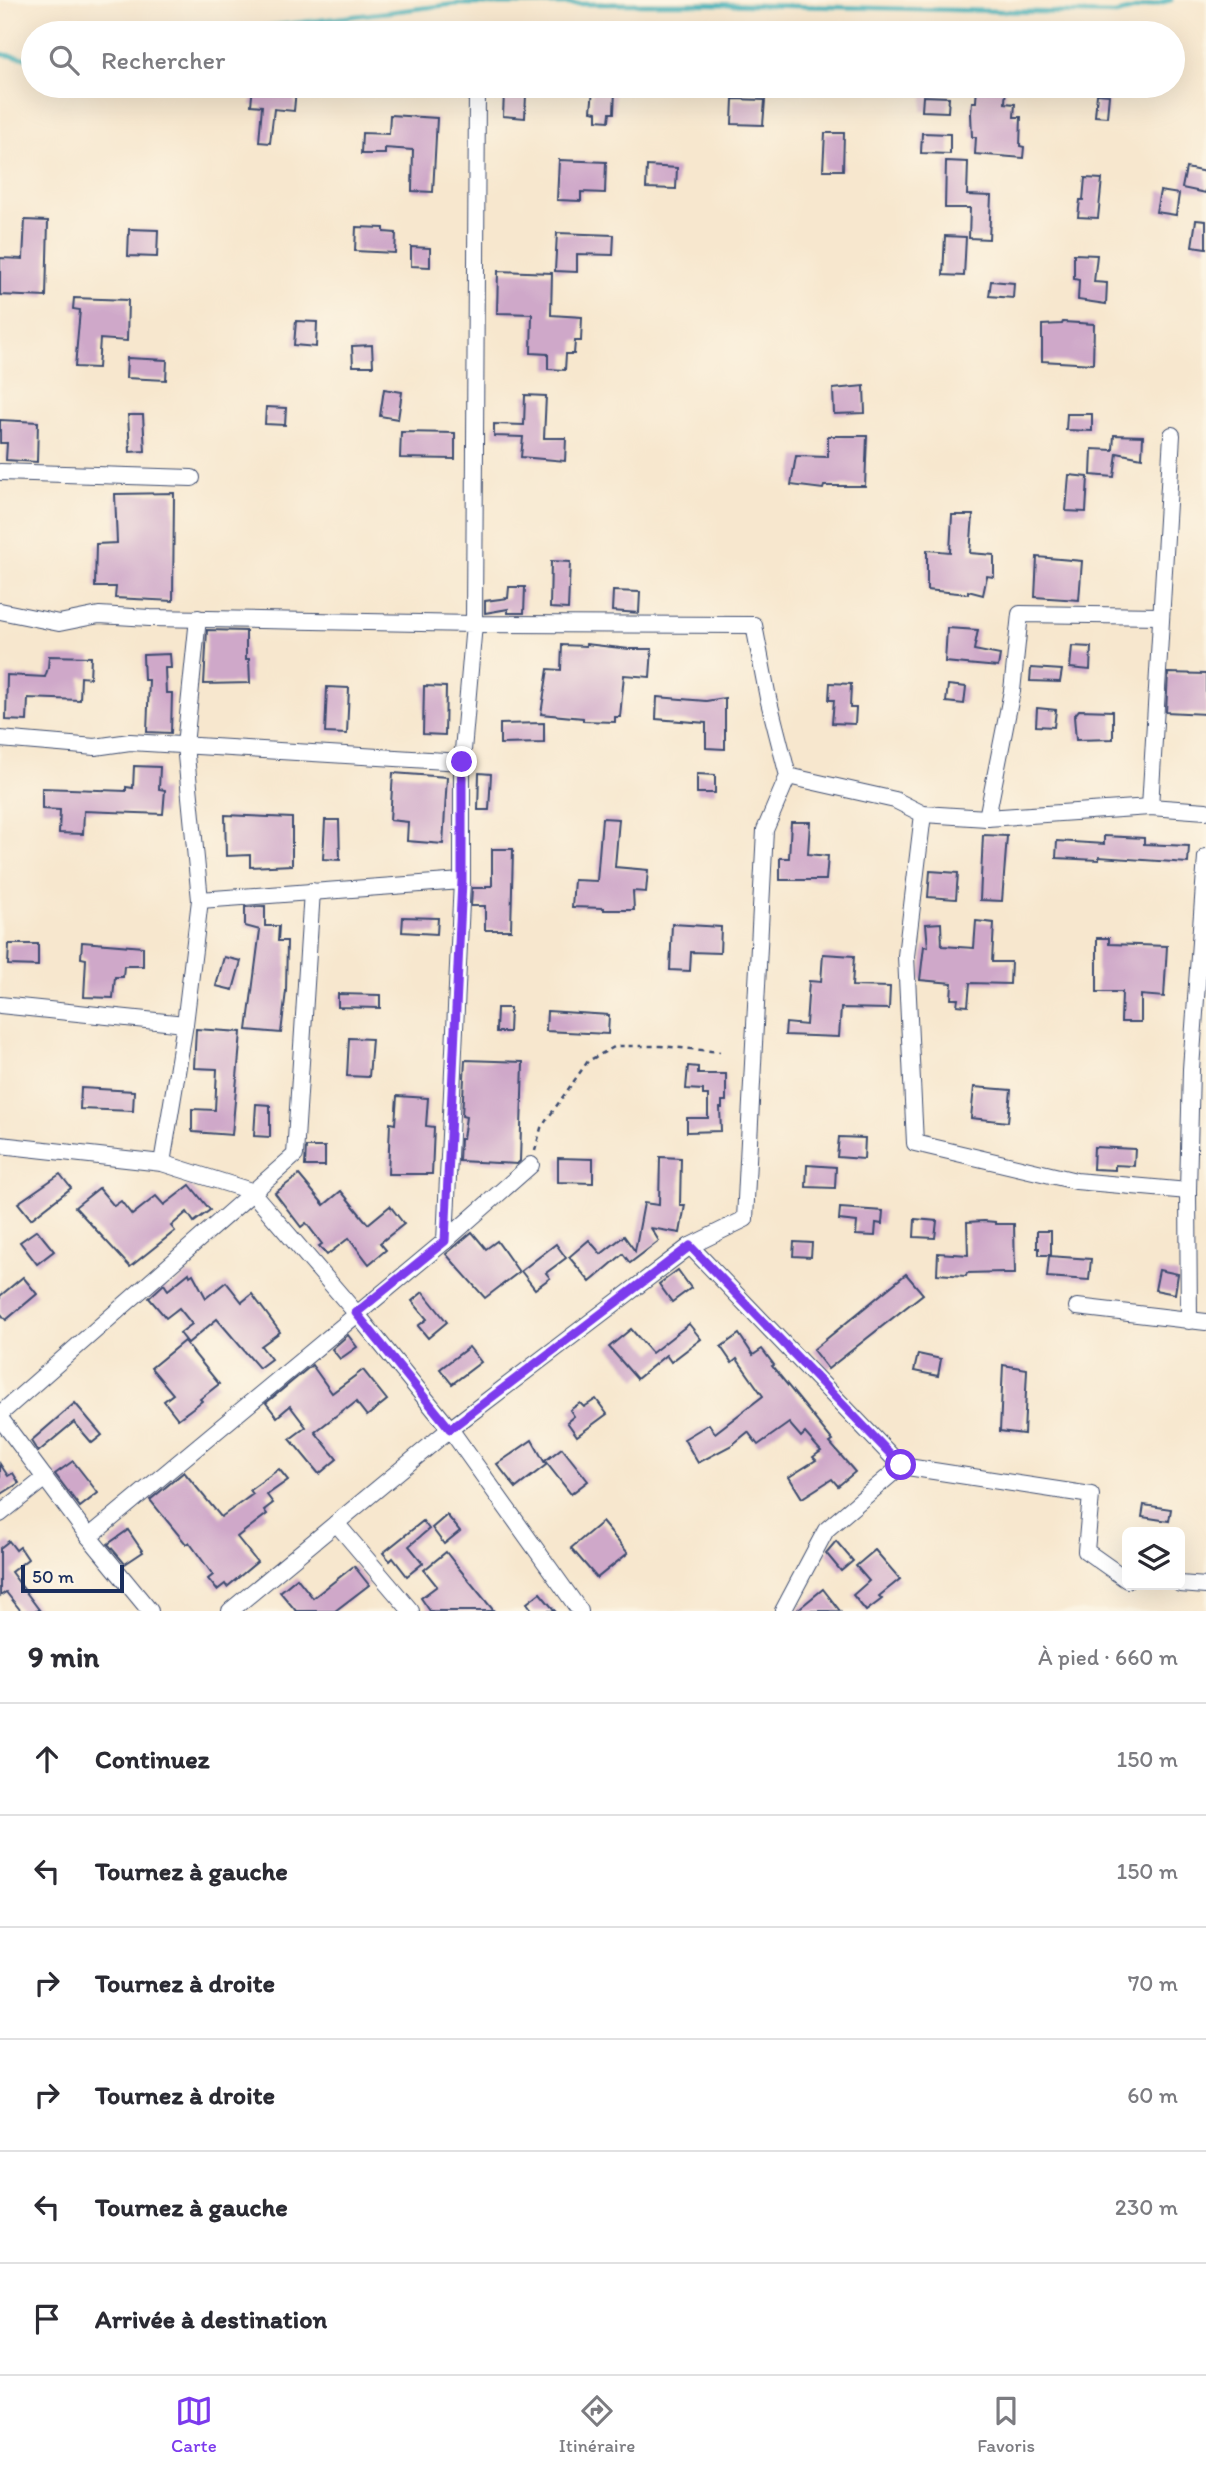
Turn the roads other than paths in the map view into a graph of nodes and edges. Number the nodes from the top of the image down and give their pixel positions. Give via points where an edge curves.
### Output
1 (477, 98) edge
2 (1172, 435) dead end
3 (0, 472) edge
4 (192, 478) dead end
5 (0, 611) edge
6 (1161, 616) junction
7 (198, 618) junction
8 (474, 624) junction
9 (0, 739) edge
10 (185, 746) junction
11 (462, 762) junction
12 (788, 776) junction
13 (1150, 807) junction
14 (1206, 811) edge
15 (923, 814) junction
16 (987, 818) junction
17 (1206, 857) edge
18 (462, 881) junction
19 (312, 891) junction
20 (200, 900) junction
21 (0, 1005) edge
22 (185, 1024) junction
23 (1198, 1070) edge
24 (0, 1145) edge
25 (162, 1163) junction
26 (531, 1165) road end
27 (251, 1191) junction
28 (1188, 1191) junction
29 (445, 1241) junction
30 (690, 1246) junction
31 (1077, 1307) dead end
32 (356, 1313) junction
33 (1198, 1322) edge
34 (0, 1416) edge
35 (450, 1429) junction
36 (901, 1465) junction
37 (45, 1478) junction
38 (0, 1514) edge
39 (336, 1523) junction
40 (89, 1537) junction
41 (1122, 1576) edge
42 (1185, 1584) edge
43 (1206, 1586) edge
44 (247, 1606) edge
45 (150, 1611) edge
46 (230, 1611) edge
47 (411, 1611) edge
48 (580, 1611) edge
49 (782, 1611) edge

1 - 8 street
2 - 6 street
3 - 4 street
5 - 7 street via 59,623 99,615
6 - 13 street
6 - 16 street via 1020,614 1012,691
7 - 8 street
7 - 10 street
8 - 11 street
8 - 12 street via 754,625
9 - 10 street via 95,747 130,742
10 - 11 street
10 - 20 street
11 - 18 street
12 - 15 street via 895,800
12 - 30 street via 765,830 745,1219
13 - 14 street
13 - 16 street
15 - 16 street
15 - 28 street via 906,956 915,1143 1076,1181
17 - 23 street
18 - 19 street
18 - 29 street
19 - 20 street
19 - 27 street via 295,1155
20 - 22 street
21 - 22 street
22 - 25 street
23 - 28 street
24 - 25 street
25 - 27 street
26 - 29 street
27 - 32 street
27 - 34 street
28 - 33 street
29 - 32 street
30 - 35 street
30 - 36 street
31 - 33 street
32 - 35 street
32 - 40 street
34 - 37 street
35 - 39 street
35 - 48 street
36 - 41 street via 1091,1495 1086,1550
36 - 49 street via 827,1530
37 - 38 street
37 - 40 street
39 - 44 street
39 - 47 street
40 - 45 street
42 - 43 street
44 - 46 street

